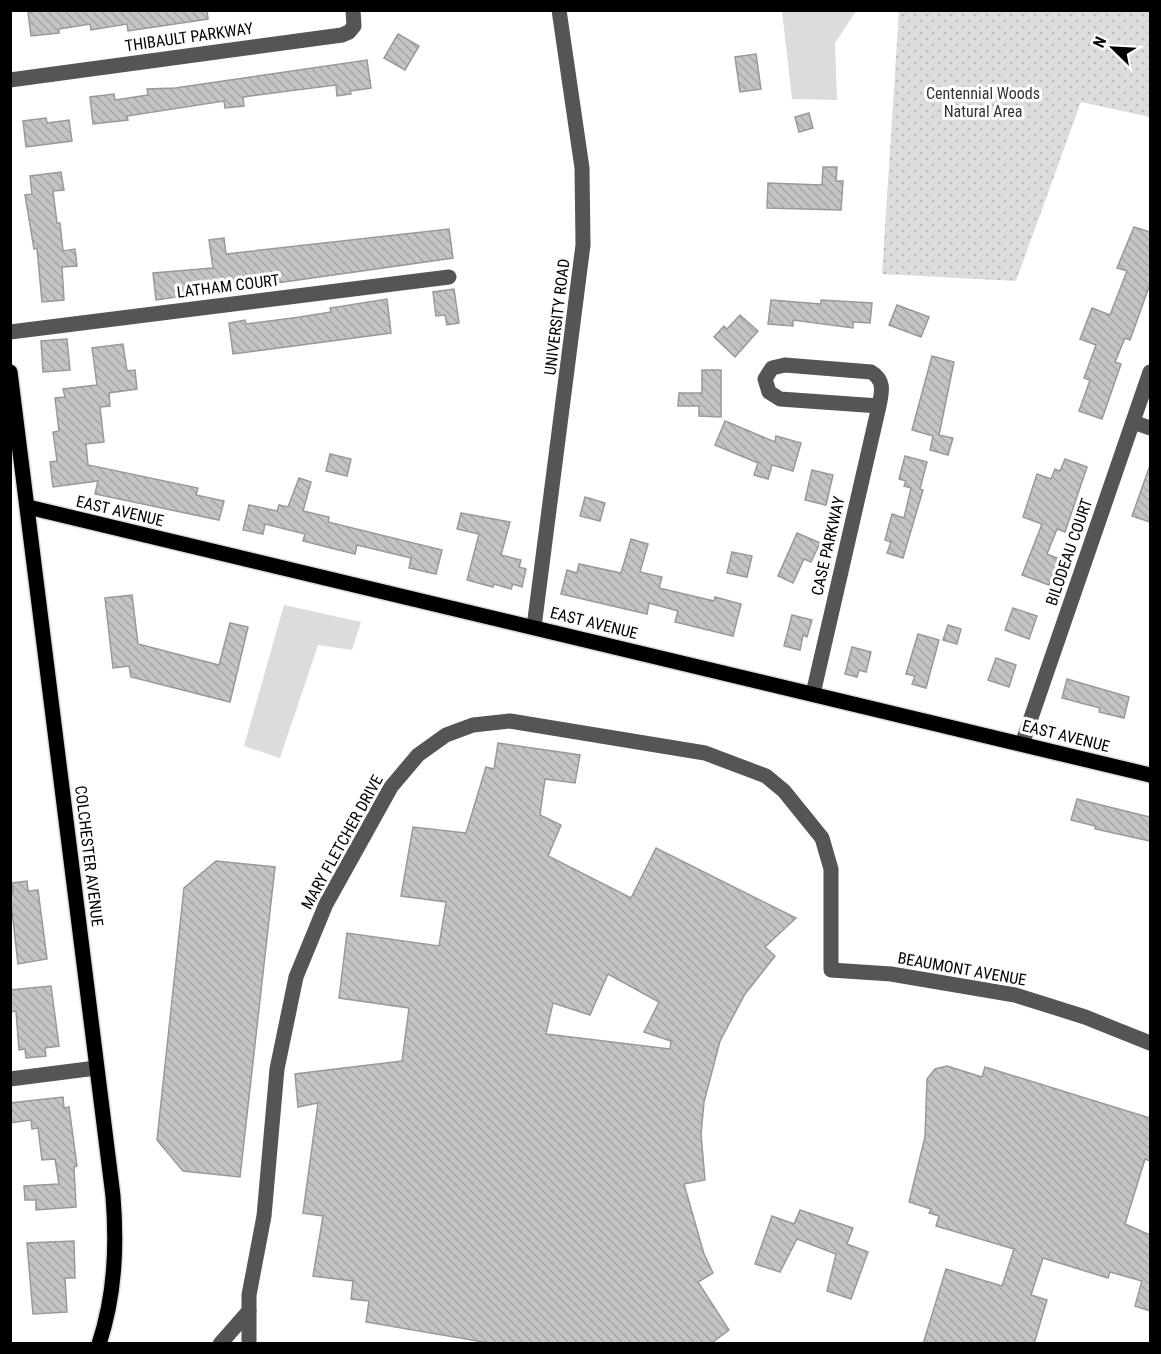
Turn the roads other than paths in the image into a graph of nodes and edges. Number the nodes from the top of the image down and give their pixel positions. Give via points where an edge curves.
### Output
1 (353, 10) edge
2 (559, 10) edge
3 (10, 80) edge
4 (449, 277) dead end
5 (10, 332) edge
6 (10, 372) edge
7 (1150, 372) edge
8 (879, 406) junction
9 (1133, 422) junction
10 (1150, 428) edge
11 (28, 507) junction
12 (534, 627) junction
13 (813, 694) junction
14 (1022, 744) junction
15 (1150, 775) edge
16 (831, 970) joint
17 (1150, 1042) edge
18 (96, 1068) junction
19 (10, 1078) edge
20 (249, 1311) junction
21 (99, 1344) edge
22 (220, 1344) edge
23 (249, 1344) edge

1 - 3 street, THIBAULT PARKWAY via 354,26 342,34
2 - 12 street, UNIVERSITY ROAD via 582,168 583,245
4 - 5 street, LATHAM COURT
6 - 11 main road, COLCHESTER AVENUE
7 - 9 street, BILODEAU COURT
8 - 8 street, CASE PARKWAY via 882,385 871,372 781,364 769,370 765,380 769,392 780,399
8 - 13 street, CASE PARKWAY
9 - 10 street
9 - 14 street, BILODEAU COURT
11 - 12 main road, EAST AVENUE
11 - 18 main road, COLCHESTER AVENUE
12 - 13 main road, EAST AVENUE
13 - 14 main road, EAST AVENUE
14 - 15 main road, EAST AVENUE
16 - 17 street, BEAUMONT AVENUE via 891,974 1015,995
16 - 20 street, MARY FLETCHER DRIVE via 831,869 822,838 784,790 766,776 705,753 510,721 473,725 446,735 418,755 391,787 326,904 296,977 277,1069 268,1186
18 - 19 street
18 - 21 main road, COLCHESTER AVENUE via 116,1244 110,1308
20 - 22 street
20 - 23 street, MARY FLETCHER DRIVE

